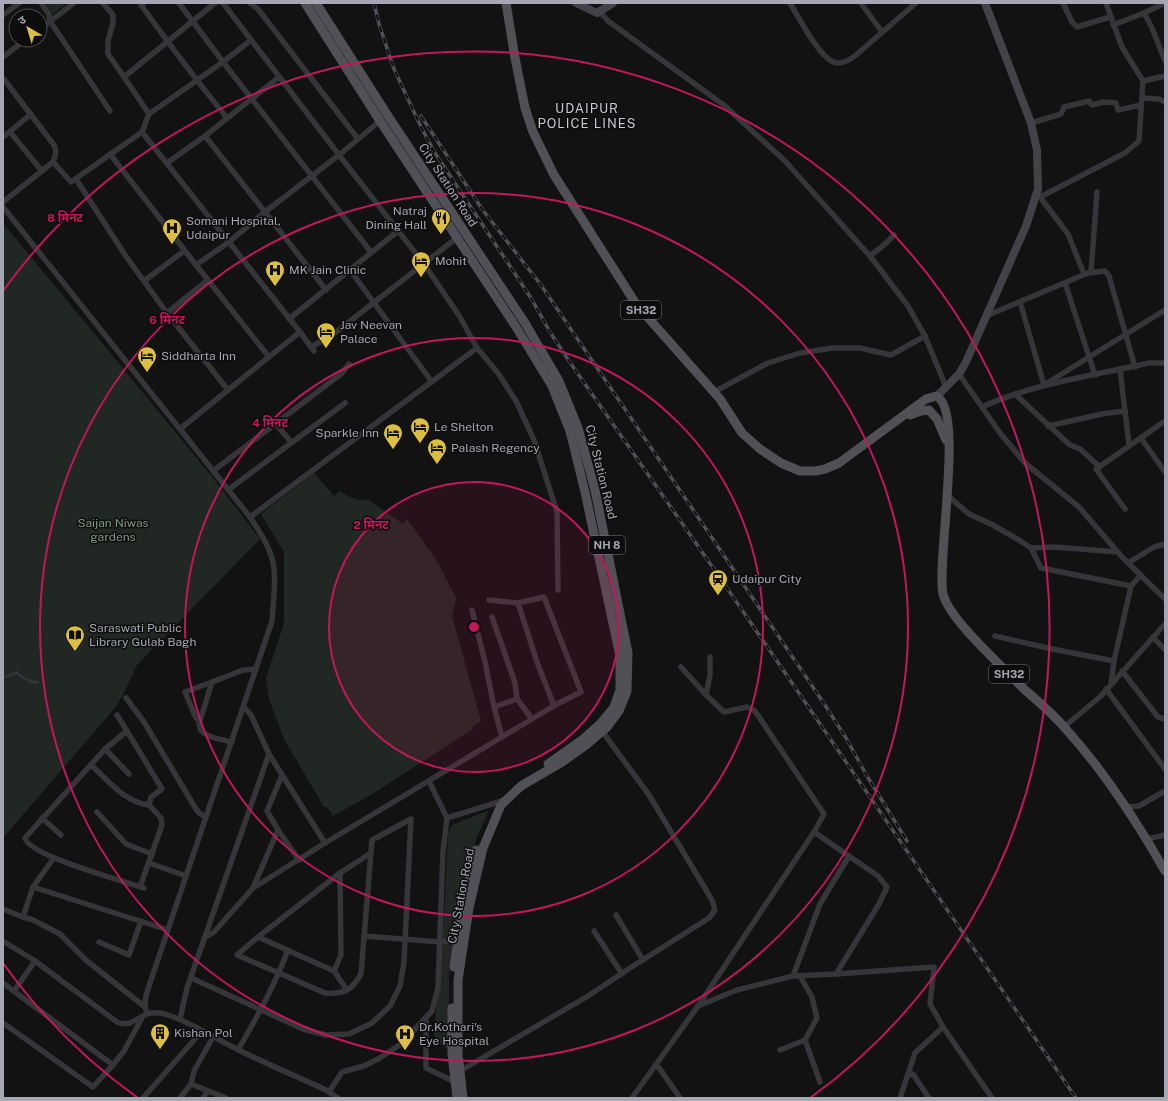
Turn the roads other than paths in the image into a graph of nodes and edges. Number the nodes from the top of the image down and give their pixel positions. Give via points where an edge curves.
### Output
1 (19, 3) edge
2 (42, 3) edge
3 (74, 3) edge
4 (104, 3) edge
5 (144, 3) edge
6 (179, 3) edge
7 (216, 3) edge
8 (223, 3) edge
9 (305, 3) edge
10 (316, 3) edge
11 (506, 3) edge
12 (576, 3) edge
13 (613, 3) edge
14 (790, 3) edge
15 (861, 3) edge
16 (916, 3) edge
17 (985, 3) edge
18 (1063, 3) edge
19 (1106, 3) edge
20 (1165, 3) edge
21 (255, 4) edge
22 (600, 12) junction
23 (1144, 13) junction
24 (3, 15) edge
25 (1110, 17) junction
26 (50, 21) junction
27 (193, 21) junction
28 (1113, 26) junction
29 (882, 32) junction
30 (251, 40) junction
31 (167, 42) junction
32 (15, 48) edge
33 (3, 57) edge
34 (1165, 61) edge
35 (223, 62) junction
36 (1165, 76) edge
37 (124, 77) junction
38 (279, 77) junction
39 (3, 78) edge
40 (197, 81) junction
41 (1143, 81) junction
42 (252, 98) junction
43 (1142, 98) junction
44 (1165, 102) edge
45 (1141, 105) junction
46 (110, 111) dead end
47 (31, 114) junction
48 (149, 114) junction
49 (227, 118) junction
50 (380, 121) junction
51 (1031, 123) junction
52 (10, 132) junction
53 (142, 132) junction
54 (205, 136) junction
55 (3, 137) edge
56 (358, 139) junction
57 (110, 154) junction
58 (339, 155) junction
59 (54, 162) junction
60 (167, 163) junction
61 (42, 171) junction
62 (312, 176) junction
63 (76, 179) junction
64 (1097, 192) dead end
65 (1038, 197) junction
66 (3, 202) edge
67 (3, 207) edge
68 (265, 212) junction
69 (398, 231) junction
70 (894, 234) dead end
71 (461, 235) junction
72 (229, 242) junction
73 (184, 251) junction
74 (371, 252) junction
75 (870, 256) junction
76 (424, 264) junction
77 (196, 266) junction
78 (350, 270) junction
79 (1091, 272) junction
80 (1084, 274) junction
81 (208, 280) junction
82 (144, 281) junction
83 (1065, 283) junction
84 (326, 290) junction
85 (1020, 302) junction
86 (374, 303) junction
87 (1165, 310) edge
88 (167, 313) junction
89 (986, 316) junction
90 (289, 319) junction
91 (300, 332) junction
92 (1126, 334) junction
93 (924, 336) junction
94 (477, 348) junction
95 (269, 357) junction
96 (1089, 357) junction
97 (1165, 363) edge
98 (349, 364) dead end
99 (1135, 367) junction
100 (1120, 370) junction
101 (959, 374) junction
102 (1095, 375) junction
103 (432, 382) junction
104 (1044, 385) junction
105 (946, 387) junction
106 (228, 390) junction
107 (714, 392) junction
108 (1015, 394) junction
109 (937, 396) junction
110 (345, 403) dead end
111 (982, 408) junction
112 (929, 410) junction
113 (1125, 411) junction
114 (896, 421) junction
115 (1165, 422) edge
116 (276, 424) junction
117 (1048, 426) junction
118 (180, 429) junction
119 (1141, 438) junction
120 (290, 442) junction
121 (1129, 445) junction
122 (948, 446) junction
123 (1100, 467) junction
124 (213, 471) junction
125 (1165, 472) edge
126 (228, 490) junction
127 (947, 495) junction
128 (1125, 509) dead end
129 (250, 517) junction
130 (1165, 544) edge
131 (1031, 548) junction
132 (1118, 552) junction
133 (1128, 563) junction
134 (1141, 575) junction
135 (1131, 586) junction
136 (558, 590) dead end
137 (1165, 598) edge
138 (489, 600) dead end
139 (518, 603) junction
140 (472, 610) dead end
141 (492, 616) dead end
142 (1165, 624) edge
143 (995, 636) dead end
144 (1153, 637) junction
145 (1165, 650) edge
146 (710, 657) dead end
147 (1114, 661) junction
148 (681, 667) dead end
149 (256, 669) junction
150 (1122, 671) junction
151 (212, 682) junction
152 (1111, 684) junction
153 (1106, 689) junction
154 (706, 695) junction
155 (126, 698) dead end
156 (518, 698) junction
157 (554, 706) junction
158 (244, 707) junction
159 (494, 707) junction
160 (117, 715) dead end
161 (532, 718) junction
162 (1165, 719) edge
163 (200, 721) junction
164 (1064, 727) junction
165 (127, 731) junction
166 (602, 731) junction
167 (502, 737) junction
168 (232, 742) junction
169 (105, 749) junction
170 (269, 754) junction
171 (91, 765) junction
172 (1165, 769) edge
173 (129, 774) dead end
174 (282, 775) junction
175 (428, 781) junction
176 (1165, 792) edge
177 (507, 799) junction
178 (497, 802) junction
179 (149, 805) junction
180 (1125, 807) junction
181 (97, 812) dead end
182 (42, 818) junction
183 (206, 818) junction
184 (447, 818) junction
185 (278, 830) junction
186 (814, 832) junction
187 (61, 835) dead end
188 (1165, 835) edge
189 (1147, 839) junction
190 (324, 843) junction
191 (371, 853) junction
192 (152, 854) junction
193 (849, 856) junction
194 (53, 859) junction
195 (299, 860) junction
196 (149, 863) junction
197 (1165, 871) edge
198 (340, 873) junction
199 (186, 876) junction
200 (33, 887) junction
201 (253, 888) junction
202 (3, 909) edge
203 (616, 915) dead end
204 (23, 917) junction
205 (141, 921) junction
206 (168, 930) junction
207 (594, 931) dead end
208 (364, 936) junction
209 (258, 937) junction
210 (204, 938) junction
211 (405, 939) junction
212 (3, 940) edge
213 (461, 940) junction
214 (99, 942) dead end
215 (440, 942) junction
216 (288, 950) junction
217 (643, 960) junction
218 (35, 961) junction
219 (334, 971) junction
220 (280, 973) junction
221 (622, 974) junction
222 (836, 974) junction
223 (793, 976) junction
224 (800, 976) junction
225 (191, 978) junction
226 (3, 983) edge
227 (347, 990) junction
228 (14, 991) junction
229 (698, 1006) junction
230 (145, 1007) junction
231 (261, 1011) junction
232 (145, 1016) junction
233 (426, 1018) junction
234 (180, 1019) junction
235 (3, 1023) edge
236 (943, 1028) junction
237 (202, 1031) junction
238 (213, 1037) junction
239 (805, 1040) junction
240 (238, 1050) junction
241 (780, 1050) dead end
242 (114, 1065) junction
243 (655, 1065) junction
244 (460, 1071) junction
245 (908, 1074) junction
246 (455, 1082) junction
247 (820, 1082) dead end
248 (190, 1084) junction
249 (208, 1091) junction
250 (329, 1092) junction
251 (143, 1098) edge
252 (180, 1098) edge
253 (203, 1098) edge
254 (226, 1098) edge
255 (338, 1098) edge
256 (457, 1098) edge
257 (463, 1098) edge
258 (632, 1098) edge
259 (680, 1098) edge
260 (900, 1098) edge
261 (929, 1098) edge
262 (992, 1098) edge

1 - 24 street
2 - 26 street
3 - 26 street
4 - 37 street via 113,15 108,54
5 - 31 street via 141,5
6 - 27 street
7 - 27 street
8 - 30 street
9 - 50 main road, City Station Road / NH 8
10 - 71 main road, City Station Road / NH 8
11 - 107 main road, SH32 via 525,108 533,132 554,175 636,304
12 - 22 street via 594,13
13 - 22 street
14 - 29 street via 811,38 833,62 852,59
15 - 29 street
16 - 29 street
17 - 51 street
18 - 25 street via 1077,27
19 - 25 street
20 - 23 street
21 - 56 street
22 - 75 street via 608,21 725,106 785,162
23 - 28 street
23 - 34 street
25 - 28 street
26 - 46 street
27 - 31 street
27 - 35 street
28 - 41 street via 1122,47
30 - 35 street
30 - 38 street
31 - 37 street
31 - 40 street
32 - 33 street
35 - 40 street
35 - 42 street
36 - 41 street
37 - 48 street
38 - 42 street
38 - 58 street
39 - 47 street
40 - 48 street
40 - 49 street
41 - 43 street
42 - 49 street
42 - 62 street
43 - 44 street via 1159,98
43 - 45 street
45 - 51 street via 1118,110 1116,103 1103,102 1092,105 1089,101 1064,107 1061,114
45 - 65 street via 1139,141 1125,153
47 - 52 street
47 - 59 street via 54,145
48 - 53 street
49 - 54 street
50 - 56 street
50 - 71 main road, City Station Road / NH 8
51 - 65 street via 1038,150
52 - 55 street
52 - 61 street
53 - 57 street
53 - 60 street
54 - 60 street
54 - 68 street
56 - 58 street
57 - 63 street
57 - 73 street
58 - 62 street
58 - 69 street
59 - 61 street
59 - 63 street via 71,182
60 - 72 street
61 - 66 street
62 - 68 street
62 - 74 street
63 - 82 street
64 - 79 street
65 - 80 street via 1068,234
65 - 89 street
67 - 118 street
68 - 72 street
68 - 84 street
69 - 74 street
69 - 76 street
70 - 75 street
71 - 76 street
71 - 166 main road, City Station Road / NH 8 via 525,322 559,381 578,428 590,470 628,653 626,691 619,710
71 - 178 main road, City Station Road / NH 8 via 548,380 563,411 585,492 620,656 620,690 614,707 601,723 559,757 516,784
72 - 77 street
72 - 90 street
73 - 77 street
73 - 82 street
74 - 78 street
75 - 93 street via 908,306
76 - 86 street
76 - 94 street via 460,316
77 - 81 street
78 - 84 street
78 - 86 street
79 - 80 street
79 - 92 street via 1103,271 1108,274
80 - 83 street
81 - 88 street
81 - 95 street
82 - 88 street
83 - 85 street
83 - 96 street
84 - 90 street
85 - 89 street
85 - 104 street
86 - 91 street via 313,349
86 - 103 street
87 - 92 street
88 - 106 street
89 - 101 street
90 - 91 street
91 - 95 street
92 - 96 street
92 - 99 street
93 - 105 street
93 - 107 street via 891,355 860,348 833,348 800,353 768,363
94 - 103 street
94 - 136 street via 498,373 516,401 534,440 557,512
95 - 106 street
96 - 102 street
96 - 104 street
97 - 99 street via 1149,363
98 - 116 street via 341,374
99 - 100 street
100 - 102 street
100 - 113 street
101 - 105 street
101 - 111 street
102 - 104 street
103 - 129 street
104 - 108 street
105 - 109 street
106 - 118 street
107 - 114 main road, SH32 via 750,441 781,464 800,471 816,471 833,466
108 - 111 street
108 - 117 street
109 - 112 main road via 939,405 936,409
109 - 114 main road, SH32 via 926,399
109 - 122 main road, SH32 via 942,401 946,414
110 - 120 street
111 - 132 street via 1025,463 1079,507
112 - 114 main road
112 - 122 main road via 937,419
113 - 117 street
113 - 121 street
115 - 119 street
116 - 120 street
116 - 124 street
117 - 123 street
118 - 124 street
119 - 121 street
119 - 125 street
120 - 126 street
121 - 123 street
122 - 127 main road, SH32
123 - 128 street via 1096,469
124 - 126 street
126 - 129 street
127 - 131 street via 969,514
127 - 164 main road, SH32 via 943,595 955,618 975,640
129 - 149 street via 269,551 274,575 272,621
130 - 133 street
131 - 132 street via 1054,547
131 - 135 street via 1041,568
132 - 133 street
133 - 134 street
134 - 135 street
134 - 137 street
135 - 147 street
138 - 139 street
139 - 157 street
139 - 157 street via 544,597 581,692
140 - 159 street
141 - 156 street
142 - 144 street
143 - 147 street
144 - 145 street
144 - 150 street
146 - 154 street
147 - 152 street
148 - 154 street
149 - 151 street via 246,669
149 - 158 street
150 - 152 street
150 - 162 street via 1158,717
151 - 163 street
151 - 163 street via 185,692 196,718
152 - 153 street
153 - 164 street
153 - 172 street
154 - 186 street via 724,712 747,707 755,710 824,814
155 - 183 street via 144,722 198,812
156 - 159 street
156 - 161 street
157 - 161 street
158 - 168 street
158 - 170 street via 251,715
159 - 167 street
160 - 165 street
161 - 167 street
163 - 168 street via 199,726 204,733
164 - 180 main road, SH32 via 1112,786
165 - 169 street
165 - 179 street via 162,789 151,797
166 - 177 main road, City Station Road / NH 8 via 562,762 521,786
166 - 217 street via 649,795 712,900 715,910 709,918
167 - 175 street
168 - 183 street
169 - 171 street
169 - 173 street
170 - 174 street
170 - 210 street
171 - 179 street via 129,799
171 - 182 street
174 - 185 street via 267,811
174 - 190 street
175 - 184 street
175 - 190 street
176 - 180 street via 1139,806
177 - 178 street
177 - 213 main road, City Station Road / NH 8 via 501,804 483,848
178 - 184 street
178 - 213 main road, City Station Road / NH 8 via 477,846 463,906
179 - 192 street via 163,822
180 - 189 main road, SH32
181 - 192 street via 126,844
182 - 187 street
182 - 194 street via 25,840
183 - 199 street
184 - 215 street via 443,851
185 - 195 street
185 - 201 street
186 - 193 street
186 - 229 street
188 - 189 street
189 - 197 main road, SH32
190 - 195 street
191 - 198 street
191 - 208 street
191 - 211 street via 372,840 411,819
192 - 196 street
193 - 222 street via 878,876 887,887
193 - 223 street via 820,904
194 - 196 street via 142,887
194 - 200 street
195 - 201 street
196 - 199 street
198 - 209 street
198 - 219 street via 341,955
199 - 206 street
200 - 204 street
200 - 205 street
201 - 210 street via 214,932
202 - 204 street
203 - 217 street
204 - 230 street via 60,934 87,961
205 - 206 street
205 - 214 street via 129,955
206 - 230 street via 145,999
207 - 221 street
208 - 211 street
208 - 227 street via 361,974
209 - 216 street
209 - 220 street via 237,955
210 - 225 street
211 - 215 street
211 - 231 street via 400,986 390,1006 372,1023 349,1034 326,1035 302,1029
212 - 218 street
213 - 215 street
213 - 244 main road, City Station Road / NH 8 via 458,980
213 - 246 main road, City Station Road / NH 8 via 452,980 452,1054
215 - 233 street via 438,988 432,1012
216 - 219 street
216 - 220 street
217 - 221 street
218 - 228 street
218 - 232 street via 117,1022 127,1024
219 - 227 street
220 - 227 street via 325,993 338,994
220 - 231 street
221 - 244 street
222 - 224 street
222 - 236 street via 934,968 930,1004
223 - 224 street
223 - 229 street via 737,990
224 - 239 street via 812,997 817,1018
225 - 231 street
225 - 234 street
226 - 228 street
228 - 242 street
229 - 243 street
230 - 232 street
231 - 240 street
232 - 234 street via 162,1013
232 - 242 street
233 - 246 street via 426,1068
233 - 250 street via 401,1044 378,1060 342,1072
234 - 237 street
235 - 242 street via 93,1087
236 - 245 street via 915,1053
236 - 262 street
237 - 238 street
237 - 251 street
238 - 240 street
238 - 248 street via 194,1071
239 - 241 street
239 - 247 street
240 - 250 street
243 - 258 street
243 - 259 street
244 - 257 main road, City Station Road / NH 8
245 - 260 street
245 - 261 street via 913,1074
246 - 256 main road, City Station Road / NH 8
248 - 249 street
248 - 252 street
249 - 253 street
249 - 254 street
250 - 255 street

